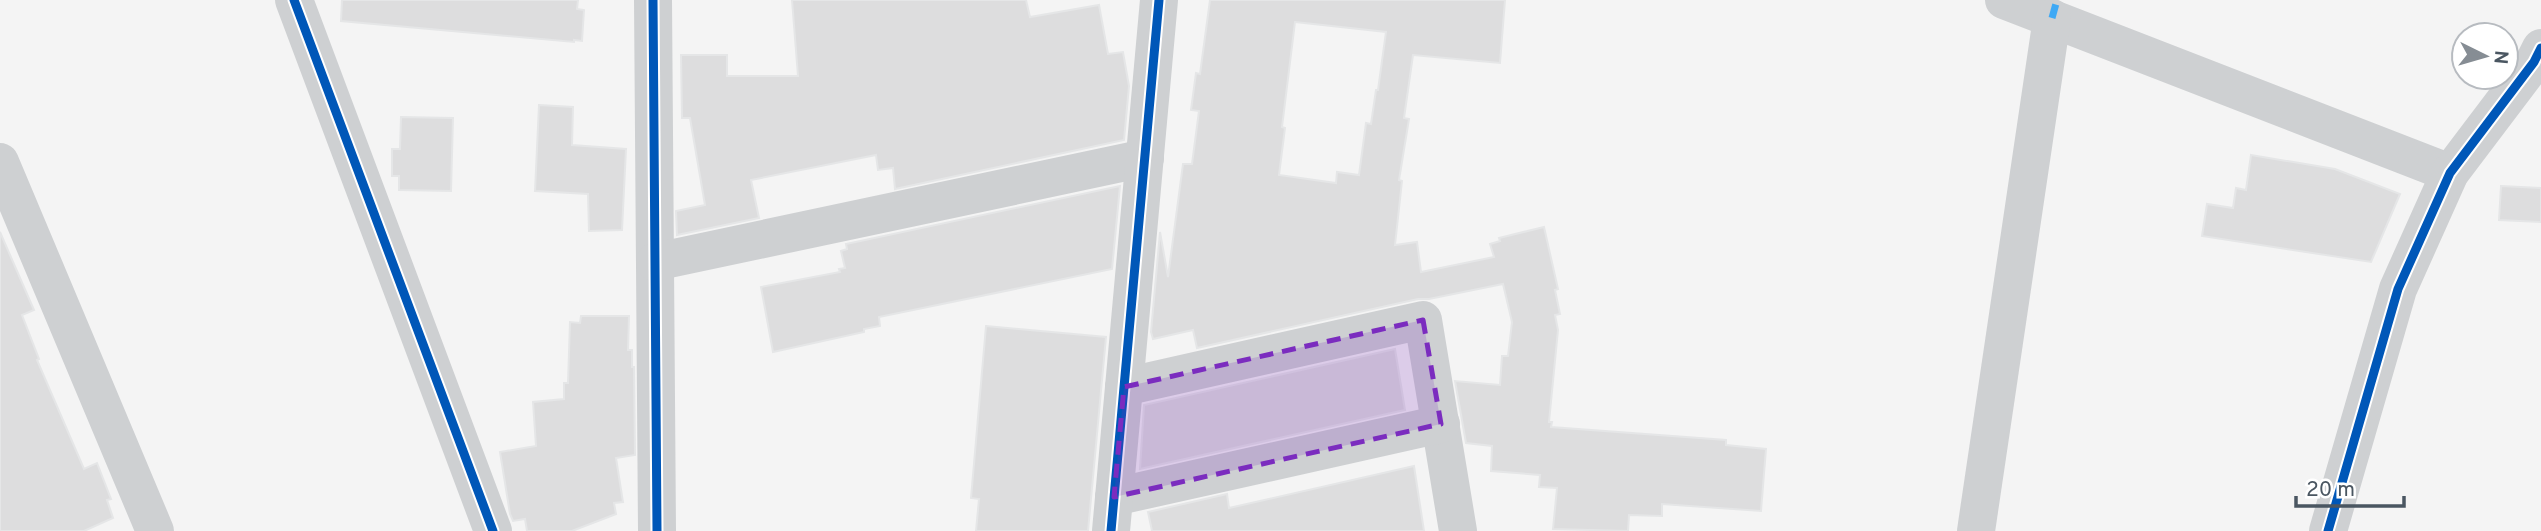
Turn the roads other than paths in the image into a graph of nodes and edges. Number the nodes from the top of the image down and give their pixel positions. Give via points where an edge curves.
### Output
1 (294, 0) edge
2 (653, 0) edge
3 (1159, 0) edge
4 (2004, 0) edge
5 (2052, 18) junction
6 (2540, 53) edge
7 (1145, 158) junction
8 (0, 162) edge
9 (2450, 173) junction
10 (655, 262) junction
11 (1124, 387) junction
12 (1441, 424) junction
13 (1113, 514) edge
14 (654, 530) edge
15 (155, 531) edge
16 (493, 531) edge
17 (1458, 531) edge
18 (1976, 531) edge
19 (2328, 531) edge

1 - 16 street
2 - 10 street
3 - 7 street
4 - 5 street
5 - 9 street
5 - 18 street
6 - 9 street
7 - 10 street
7 - 11 street
8 - 15 street
9 - 19 street via 2399,289
10 - 14 street
11 - 12 street via 1423,320
11 - 13 street
12 - 13 street
12 - 17 street

